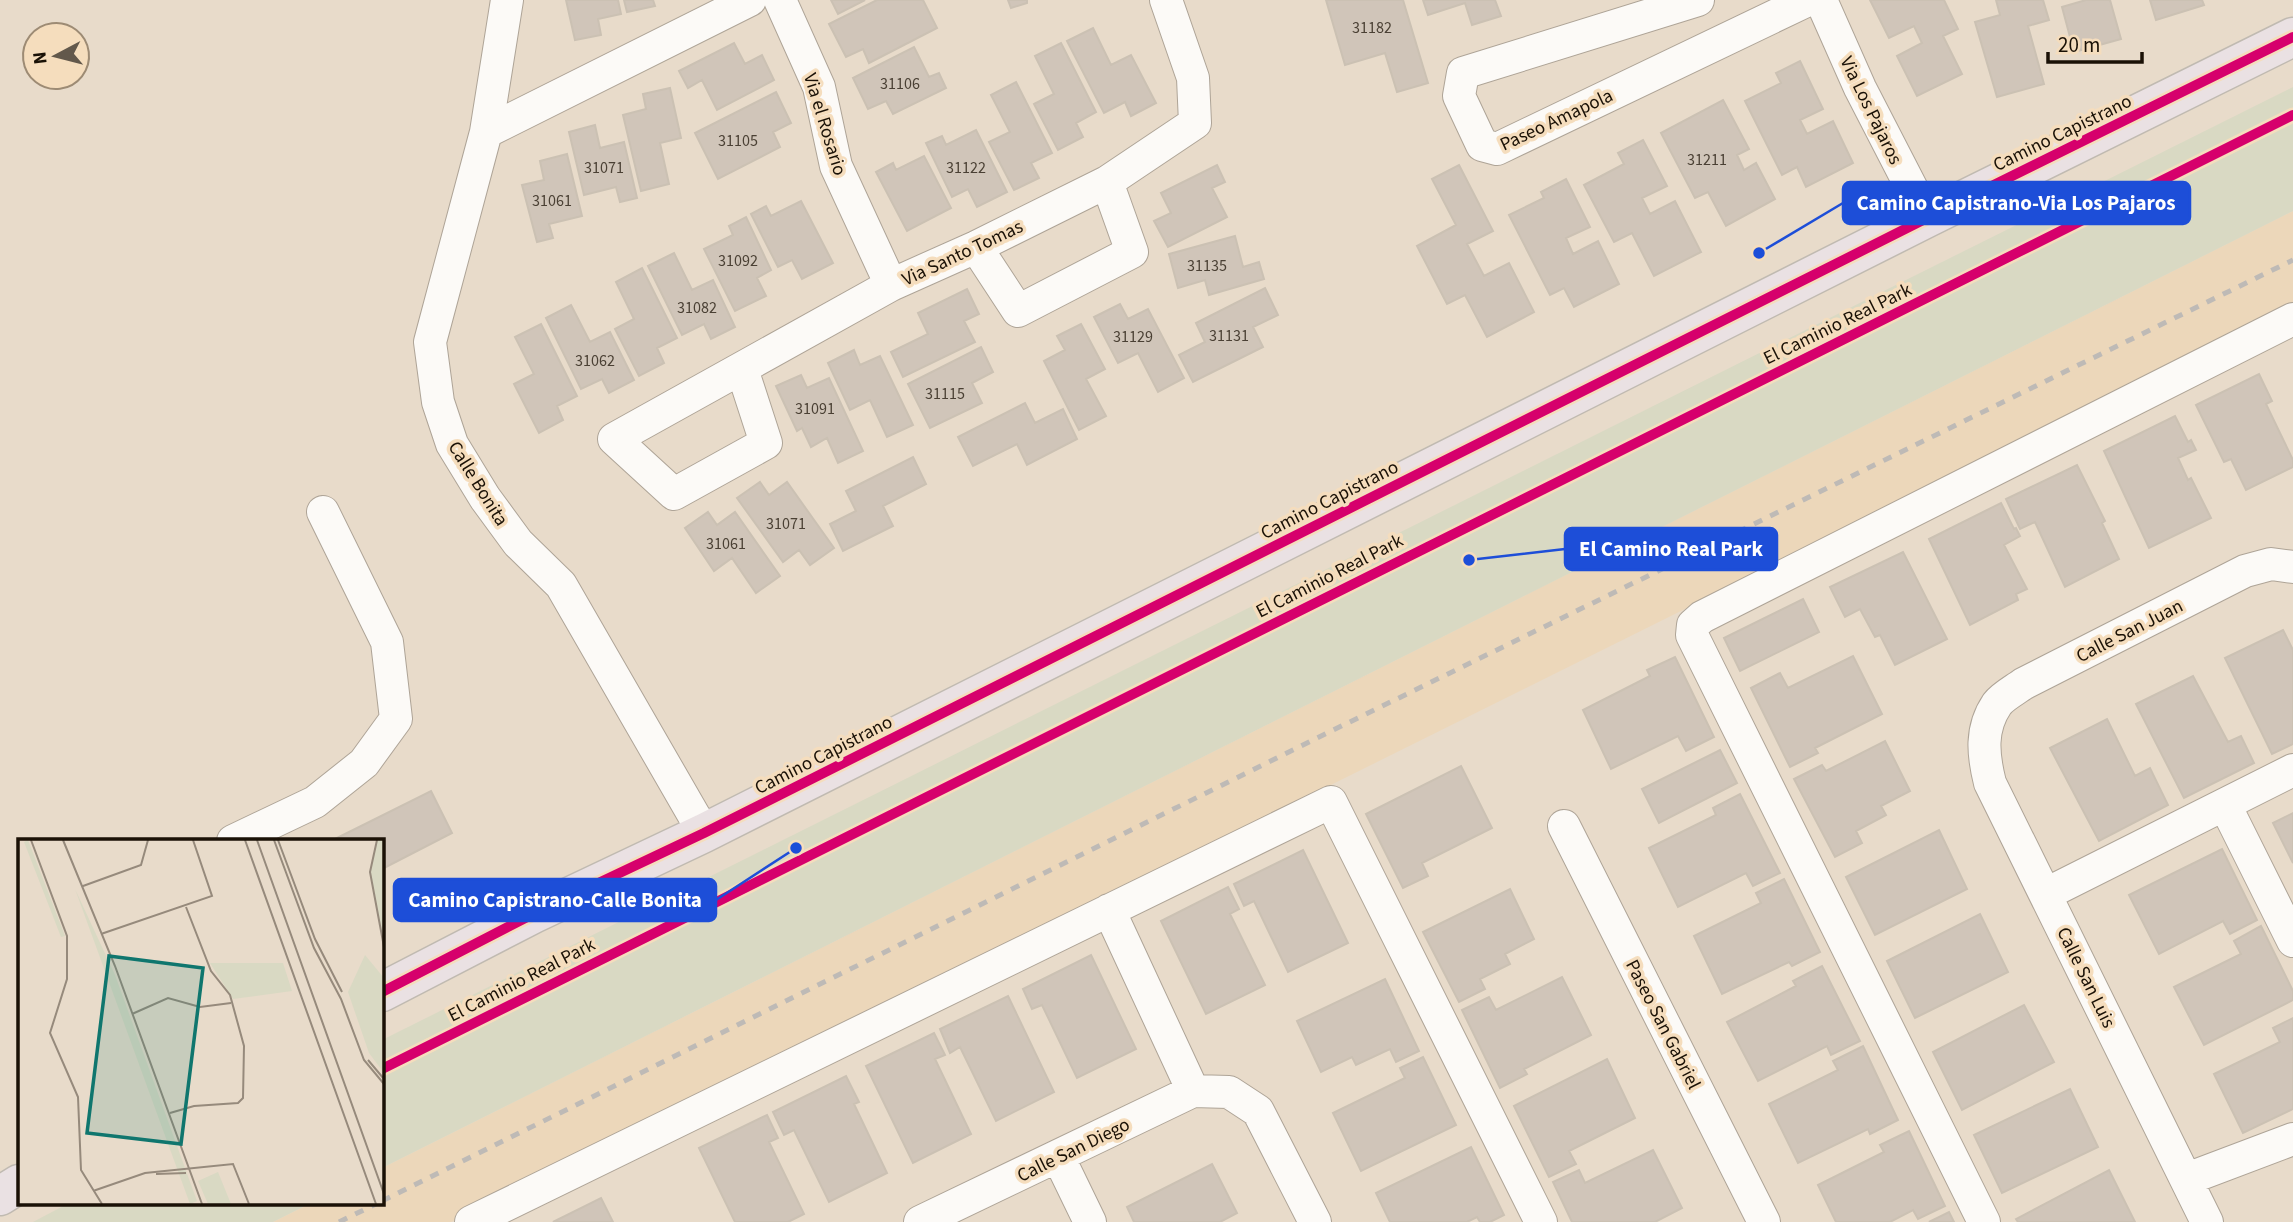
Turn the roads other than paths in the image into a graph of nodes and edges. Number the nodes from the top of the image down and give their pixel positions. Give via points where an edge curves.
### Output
1 (507, 0) edge
2 (750, 0) edge
3 (780, 0) edge
4 (1166, 0) edge
5 (1698, 0) edge
6 (1808, 0) edge
7 (1821, 0) edge
8 (717, 8) edge
9 (2293, 37) edge
10 (486, 132) junction
11 (1107, 182) junction
12 (1927, 218) junction
13 (976, 247) junction
14 (891, 285) junction
15 (2293, 319) edge
16 (742, 369) junction
17 (323, 512) dead end
18 (2293, 567) edge
19 (1985, 729) joint
20 (2293, 770) edge
21 (2225, 805) junction
22 (1564, 826) dead end
23 (704, 834) junction
24 (237, 839) edge
25 (2046, 894) junction
26 (1109, 910) junction
27 (2293, 941) edge
28 (383, 991) edge
29 (1193, 1091) junction
30 (2293, 1139) edge
31 (1058, 1156) junction
32 (2187, 1179) junction
33 (18, 1185) edge
34 (0, 1196) edge
35 (471, 1222) edge
36 (920, 1222) edge
37 (1090, 1222) edge
38 (1315, 1222) edge
39 (1541, 1222) edge
40 (1764, 1222) edge
41 (1984, 1222) edge
42 (2207, 1222) edge

1 - 10 street, Calle Bonita
2 - 8 street
3 - 14 street, Via el Rosario via 819,87 836,166
4 - 11 street, Via Santo Tomas via 1193,78 1195,123
5 - 6 street, Paseo Amapola via 1463,73 1459,96 1482,145 1497,149
7 - 12 street, Via Los Pajaros
8 - 10 street
9 - 12 main road, Camino Capistrano
10 - 23 street, Calle Bonita via 430,342 438,402 452,444 485,498 518,543 561,585
11 - 13 street, Via Santo Tomas
11 - 13 street via 1132,252 1018,311
12 - 23 main road, Camino Capistrano
13 - 14 street, Via Santo Tomas
14 - 16 street, Via Santo Tomas
15 - 41 street via 1693,625 1698,648
16 - 16 street, Via Santo Tomas via 614,439 674,494 686,488 766,443
17 - 24 street via 387,642 396,719 364,763 315,802
18 - 19 street, Calle San Juan via 2271,564 2245,572 2024,684 1998,702
19 - 25 street, Calle San Luis via 1982,753 1990,783
20 - 21 street
21 - 25 street
21 - 27 street
22 - 40 street, Paseo San Gabriel
23 - 28 main road, Camino Capistrano
25 - 32 street, Calle San Luis
26 - 29 street
26 - 35 street
26 - 39 street via 1331,802
29 - 31 street, Calle San Diego
29 - 38 street, Calle San Diego via 1229,1092 1258,1111
30 - 32 street
31 - 36 street, Calle San Diego
31 - 37 street
32 - 42 street, Calle San Luis
33 - 34 main road

